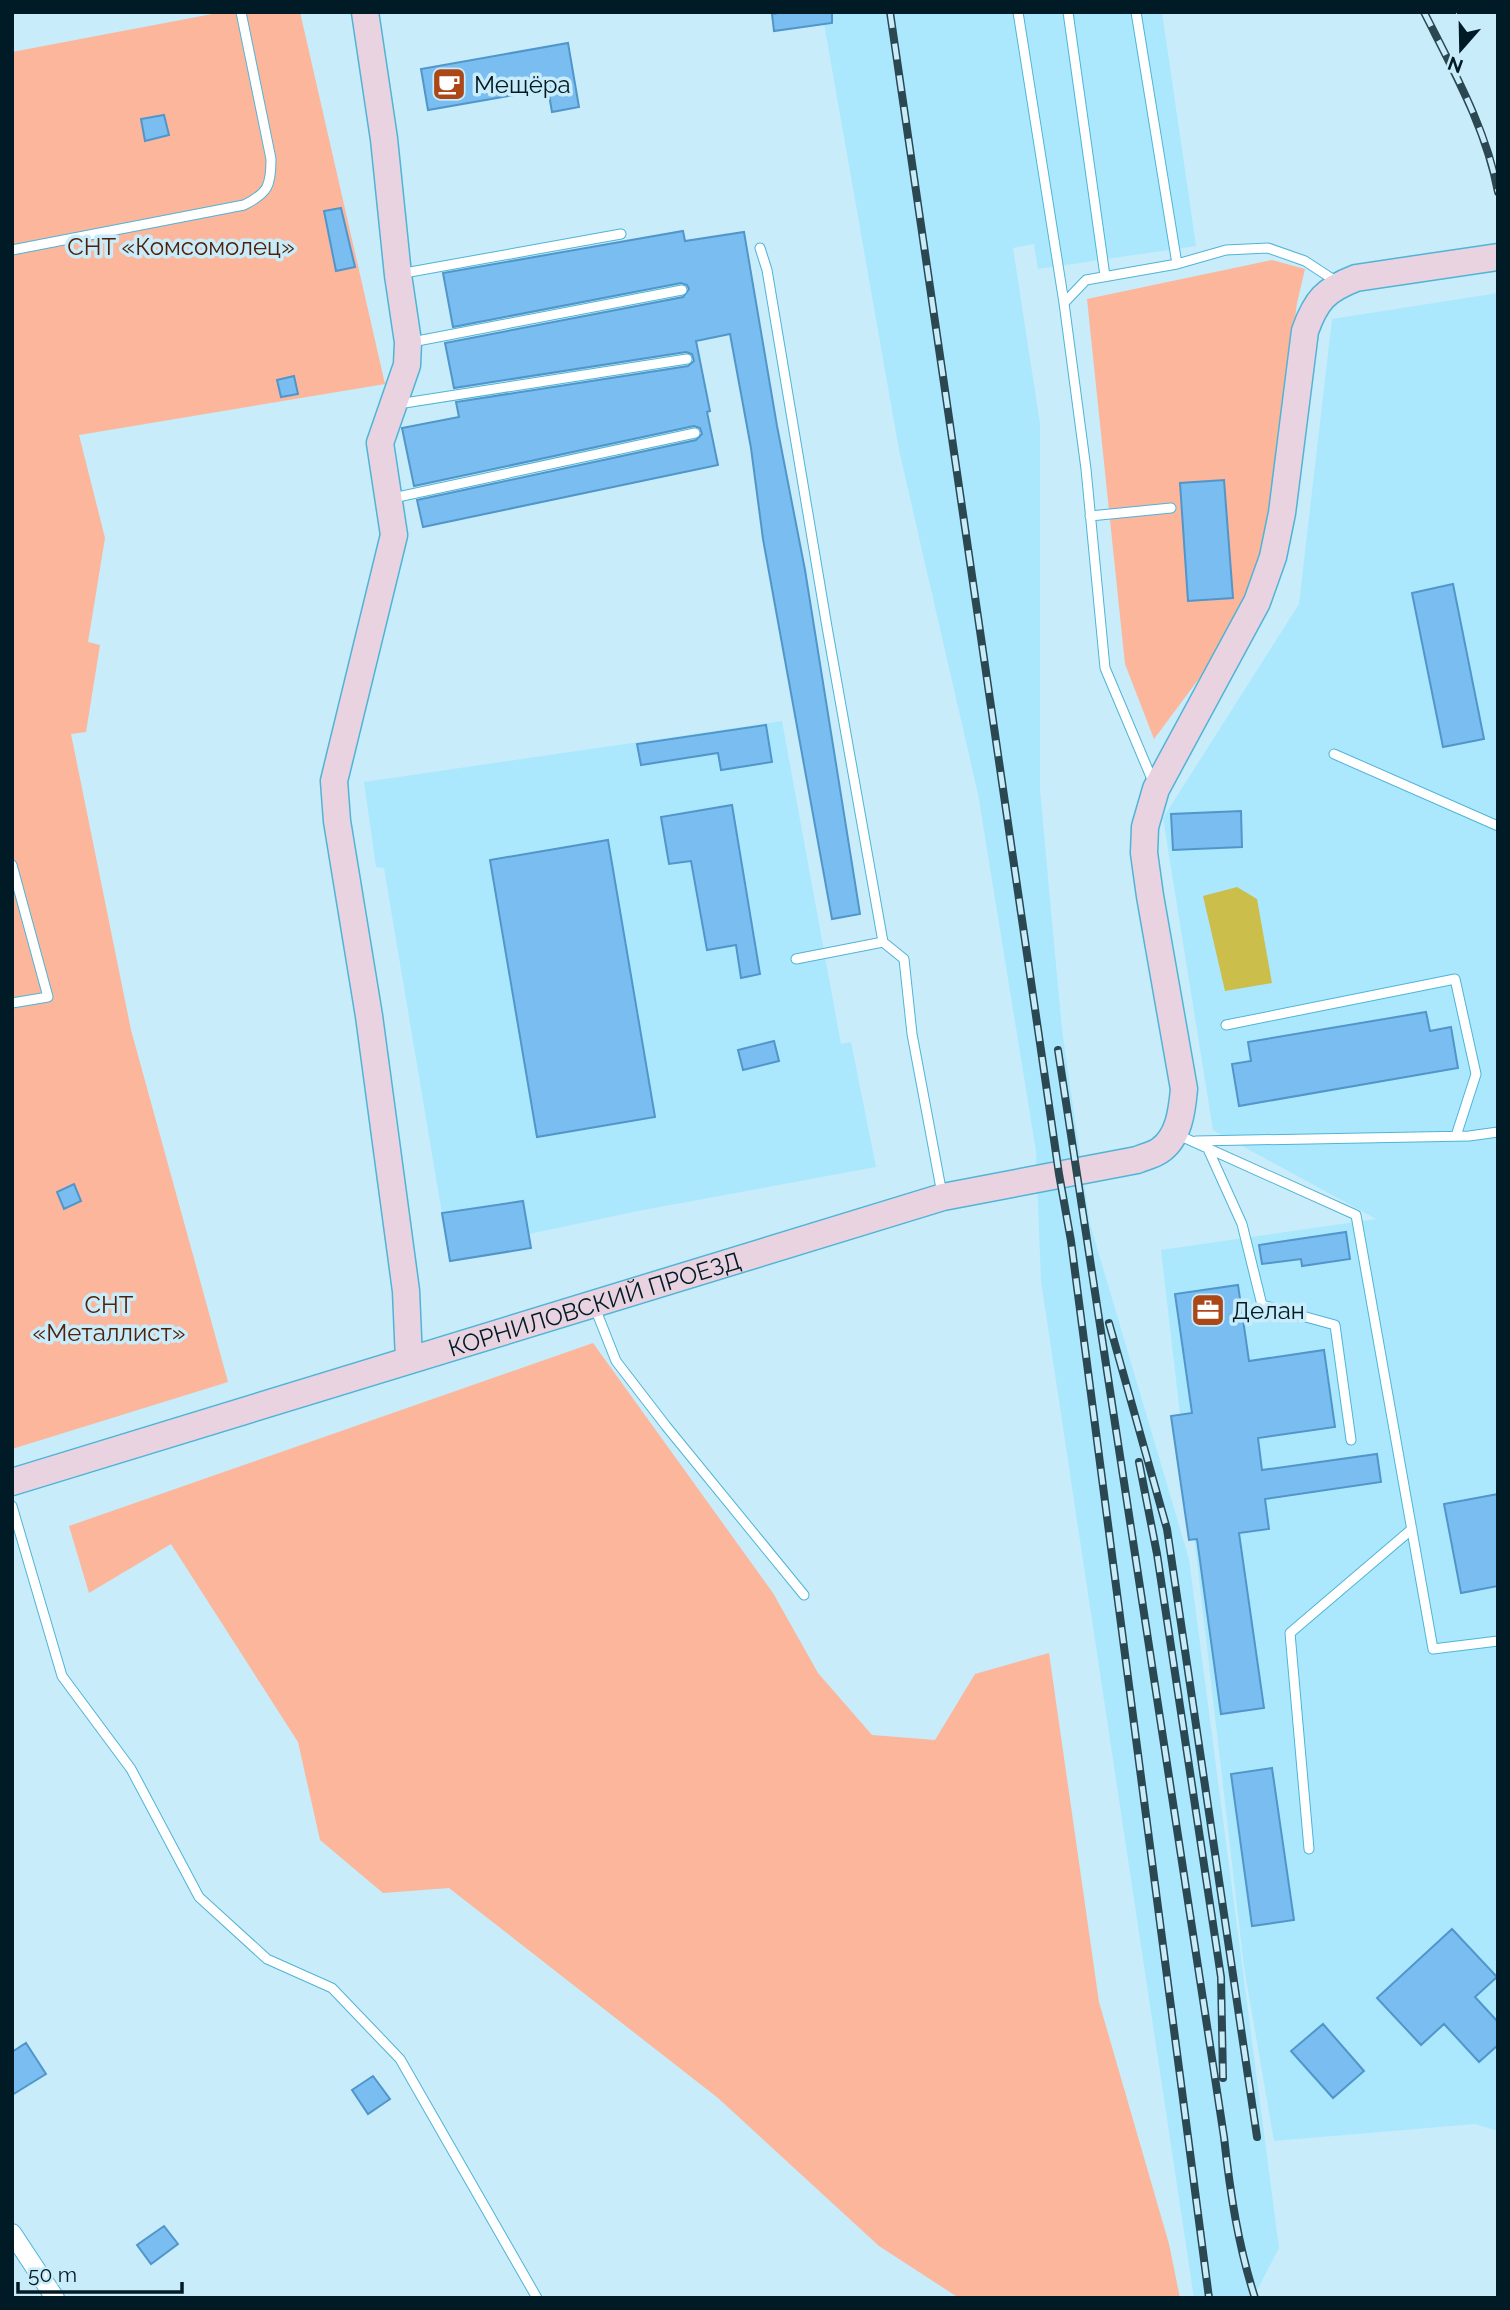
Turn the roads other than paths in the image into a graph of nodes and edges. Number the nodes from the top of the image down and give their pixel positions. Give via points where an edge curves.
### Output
1 (242, 12) edge
2 (365, 12) edge
3 (1018, 12) edge
4 (1068, 12) edge
5 (1136, 12) edge
6 (621, 234) dead end
7 (760, 248) dead end
8 (12, 250) edge
9 (1498, 257) edge
10 (1177, 264) junction
11 (398, 275) junction
12 (1105, 276) junction
13 (1340, 284) junction
14 (682, 290) dead end
15 (1064, 303) junction
16 (408, 342) junction
17 (687, 359) dead end
18 (395, 405) junction
19 (695, 433) dead end
20 (389, 499) junction
21 (1171, 508) dead end
22 (1090, 516) junction
23 (1334, 754) dead end
24 (1156, 789) junction
25 (1498, 826) edge
26 (12, 865) edge
27 (883, 942) junction
28 (796, 959) dead end
29 (12, 1003) edge
30 (1226, 1025) dead end
31 (1498, 1132) edge
32 (1456, 1136) junction
33 (1182, 1137) junction
34 (1208, 1149) junction
35 (943, 1197) junction
36 (593, 1303) junction
37 (409, 1360) junction
38 (1351, 1440) dead end
39 (12, 1482) edge
40 (12, 1506) edge
41 (1412, 1529) junction
42 (804, 1595) dead end
43 (1498, 1641) edge
44 (1309, 1849) dead end
45 (12, 2233) edge
46 (55, 2298) edge
47 (537, 2298) edge

1 - 8 lane via 271,159 269,183 262,195 244,205
2 - 11 street
3 - 15 lane
4 - 12 lane
5 - 10 lane
6 - 11 lane
7 - 27 lane
9 - 13 street
10 - 12 lane
10 - 13 lane via 1226,250 1268,248 1305,261
11 - 16 street
12 - 15 lane via 1086,280
13 - 24 street via 1312,310 1305,331 1282,513 1269,569 1251,613
14 - 16 lane
15 - 22 lane
16 - 18 street via 407,365
17 - 18 lane
18 - 20 street via 380,443
19 - 20 lane
20 - 37 street via 394,535 334,782 404,1277
21 - 22 lane
22 - 24 lane via 1105,668
23 - 25 lane
24 - 33 street via 1145,827 1144,853 1184,1090
26 - 29 lane via 48,997
27 - 28 lane
27 - 35 lane via 904,959 912,1034
30 - 32 lane via 1455,979 1476,1074
31 - 32 lane
32 - 33 lane
33 - 34 lane
33 - 35 street, КОРНИЛОВСКИЙ ПРОЕЗД via 1137,1160
34 - 38 lane via 1242,1224 1262,1305 1335,1325
34 - 41 lane via 1356,1215
35 - 36 street, КОРНИЛОВСКИЙ ПРОЕЗД
36 - 37 street, КОРНИЛОВСКИЙ ПРОЕЗД
36 - 42 lane via 616,1361
37 - 39 street, КОРНИЛОВСКИЙ ПРОЕЗД
40 - 47 lane via 62,1676 131,1769 199,1897 267,1959 332,1988 400,2059
41 - 43 lane via 1433,1649
41 - 44 lane via 1290,1633
45 - 46 street

